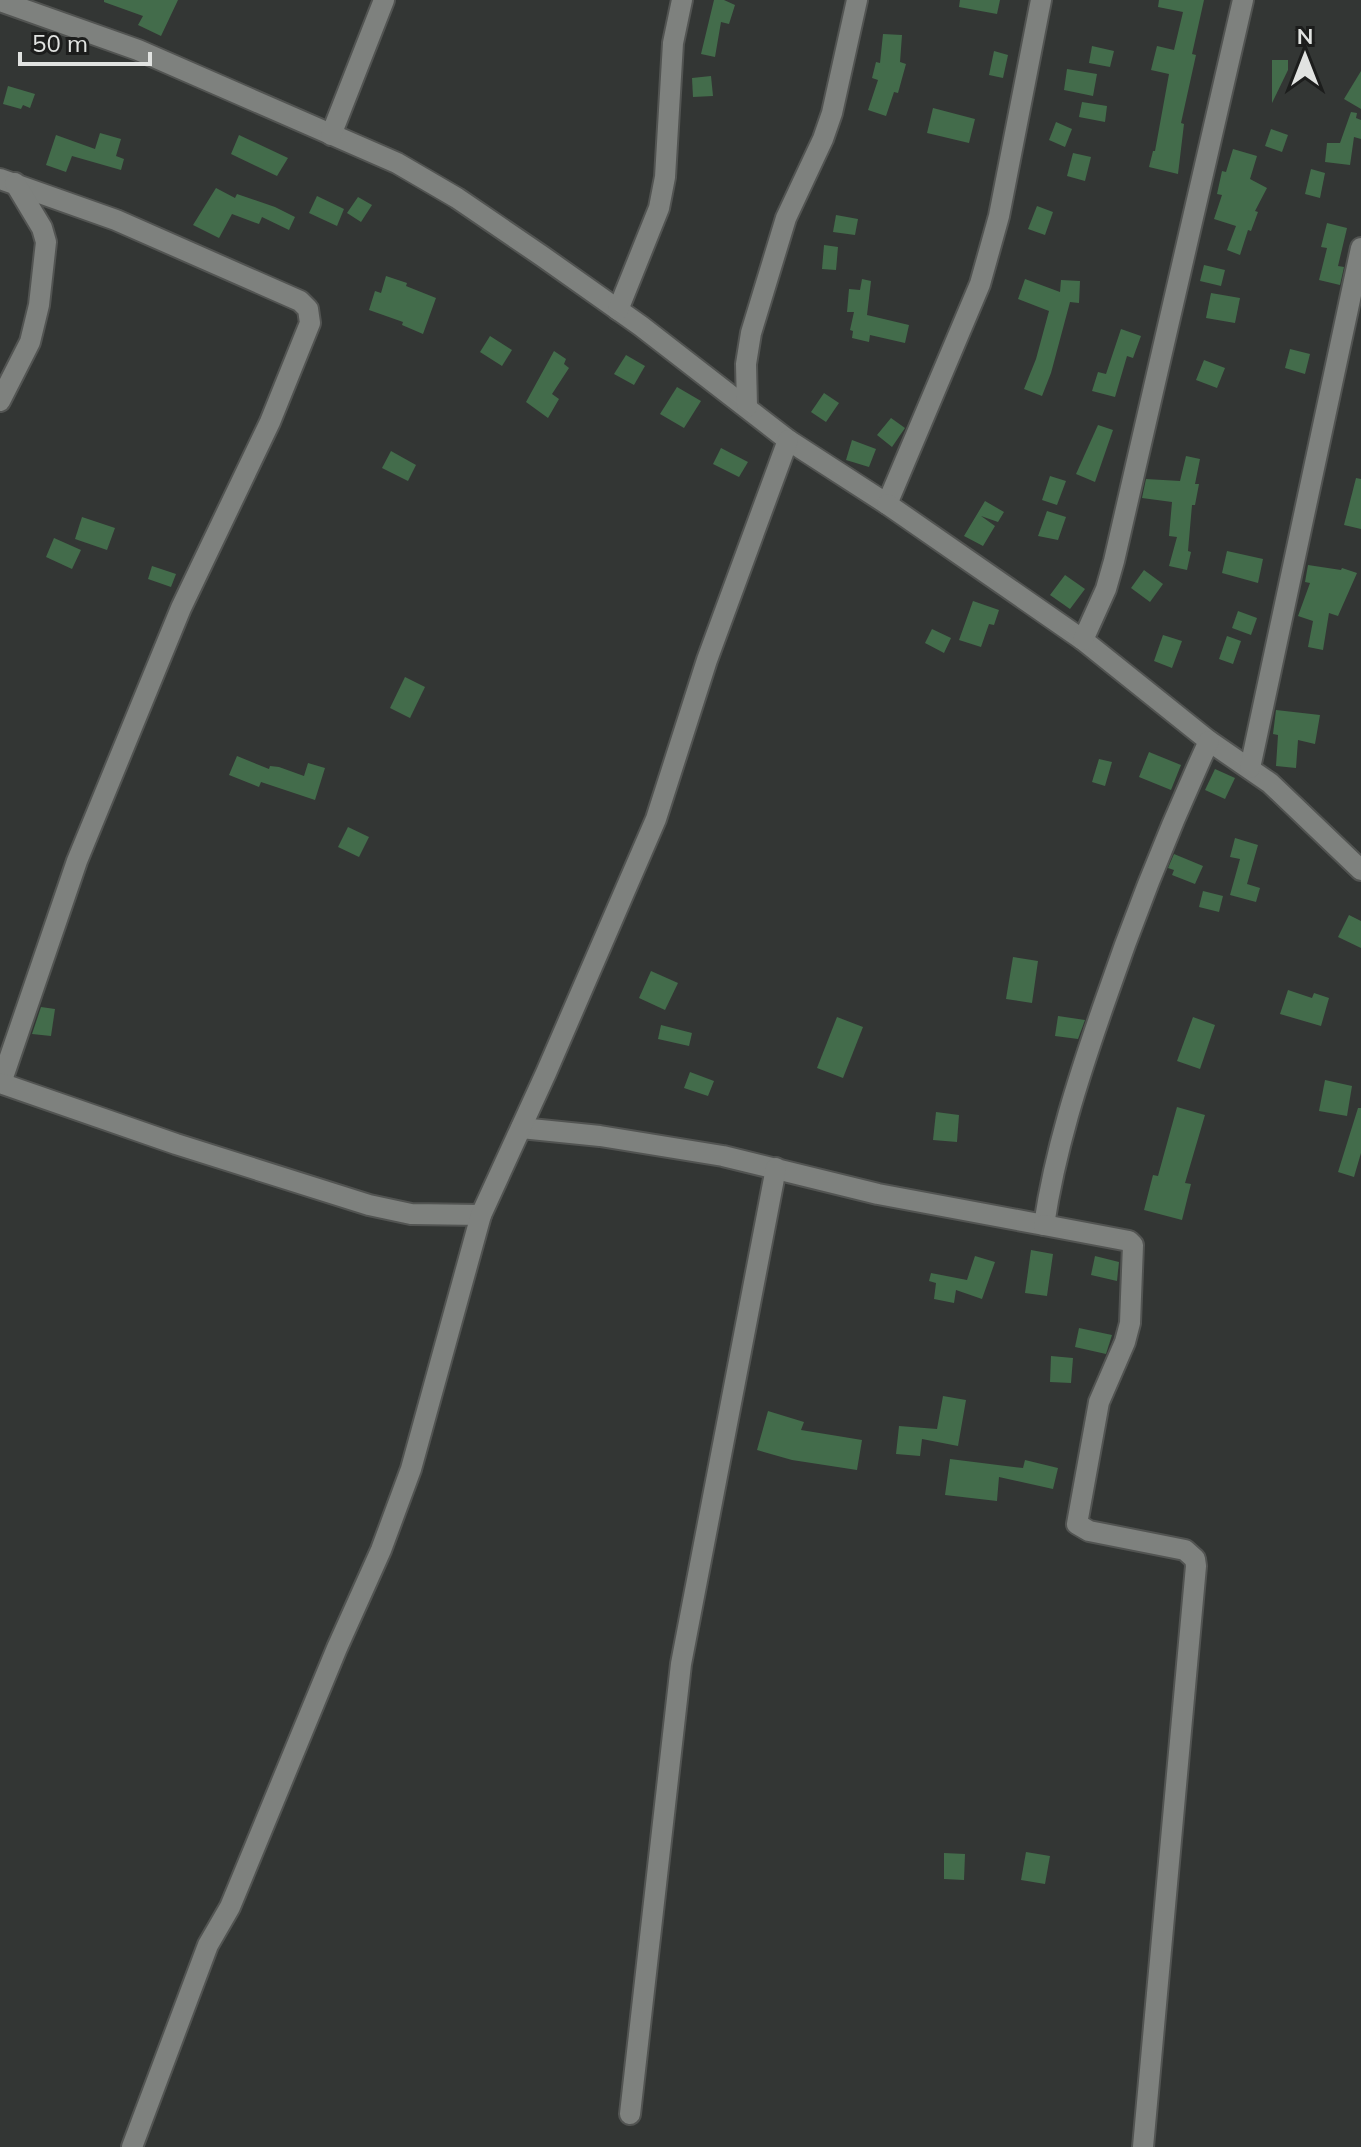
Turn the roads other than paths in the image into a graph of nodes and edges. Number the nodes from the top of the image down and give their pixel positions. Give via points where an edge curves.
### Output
1 (384, 0) edge
2 (682, 0) edge
3 (857, 0) edge
4 (1041, 0) edge
5 (1243, 0) edge
6 (0, 1) edge
7 (331, 135) junction
8 (7, 181) edge
9 (1361, 248) edge
10 (618, 310) junction
11 (0, 401) edge
12 (747, 407) junction
13 (788, 440) junction
14 (887, 504) junction
15 (1083, 640) junction
16 (1209, 741) junction
17 (1250, 768) junction
18 (1361, 870) edge
19 (0, 1083) edge
20 (521, 1128) junction
21 (776, 1168) junction
22 (481, 1215) junction
23 (1044, 1225) junction
24 (630, 2114) dead end
25 (132, 2147) edge
26 (1143, 2147) edge

1 - 7 street
2 - 10 street via 673,43 659,208
3 - 12 street via 832,113 786,218 751,333
4 - 14 street via 999,216 980,284
5 - 15 street via 1114,561
6 - 7 street via 138,50
7 - 10 street via 425,178
8 - 11 street via 42,228 46,242 30,342
8 - 19 street via 116,220 300,301 310,323 270,422 181,608 77,861
9 - 17 street
10 - 12 street
12 - 13 street
13 - 14 street
13 - 20 street via 707,660 656,819
14 - 15 street
15 - 16 street
16 - 17 street
16 - 23 street via 1133,919 1095,1030 1060,1139
17 - 18 street
19 - 22 street via 369,1205 411,1214
20 - 21 street via 615,1138
20 - 22 street
21 - 23 street via 878,1194
21 - 24 street via 681,1664
22 - 25 street via 411,1469 381,1550 230,1907 208,1945
23 - 26 street via 1133,1245 1130,1323 1099,1402 1077,1524 1185,1550 1196,1566

